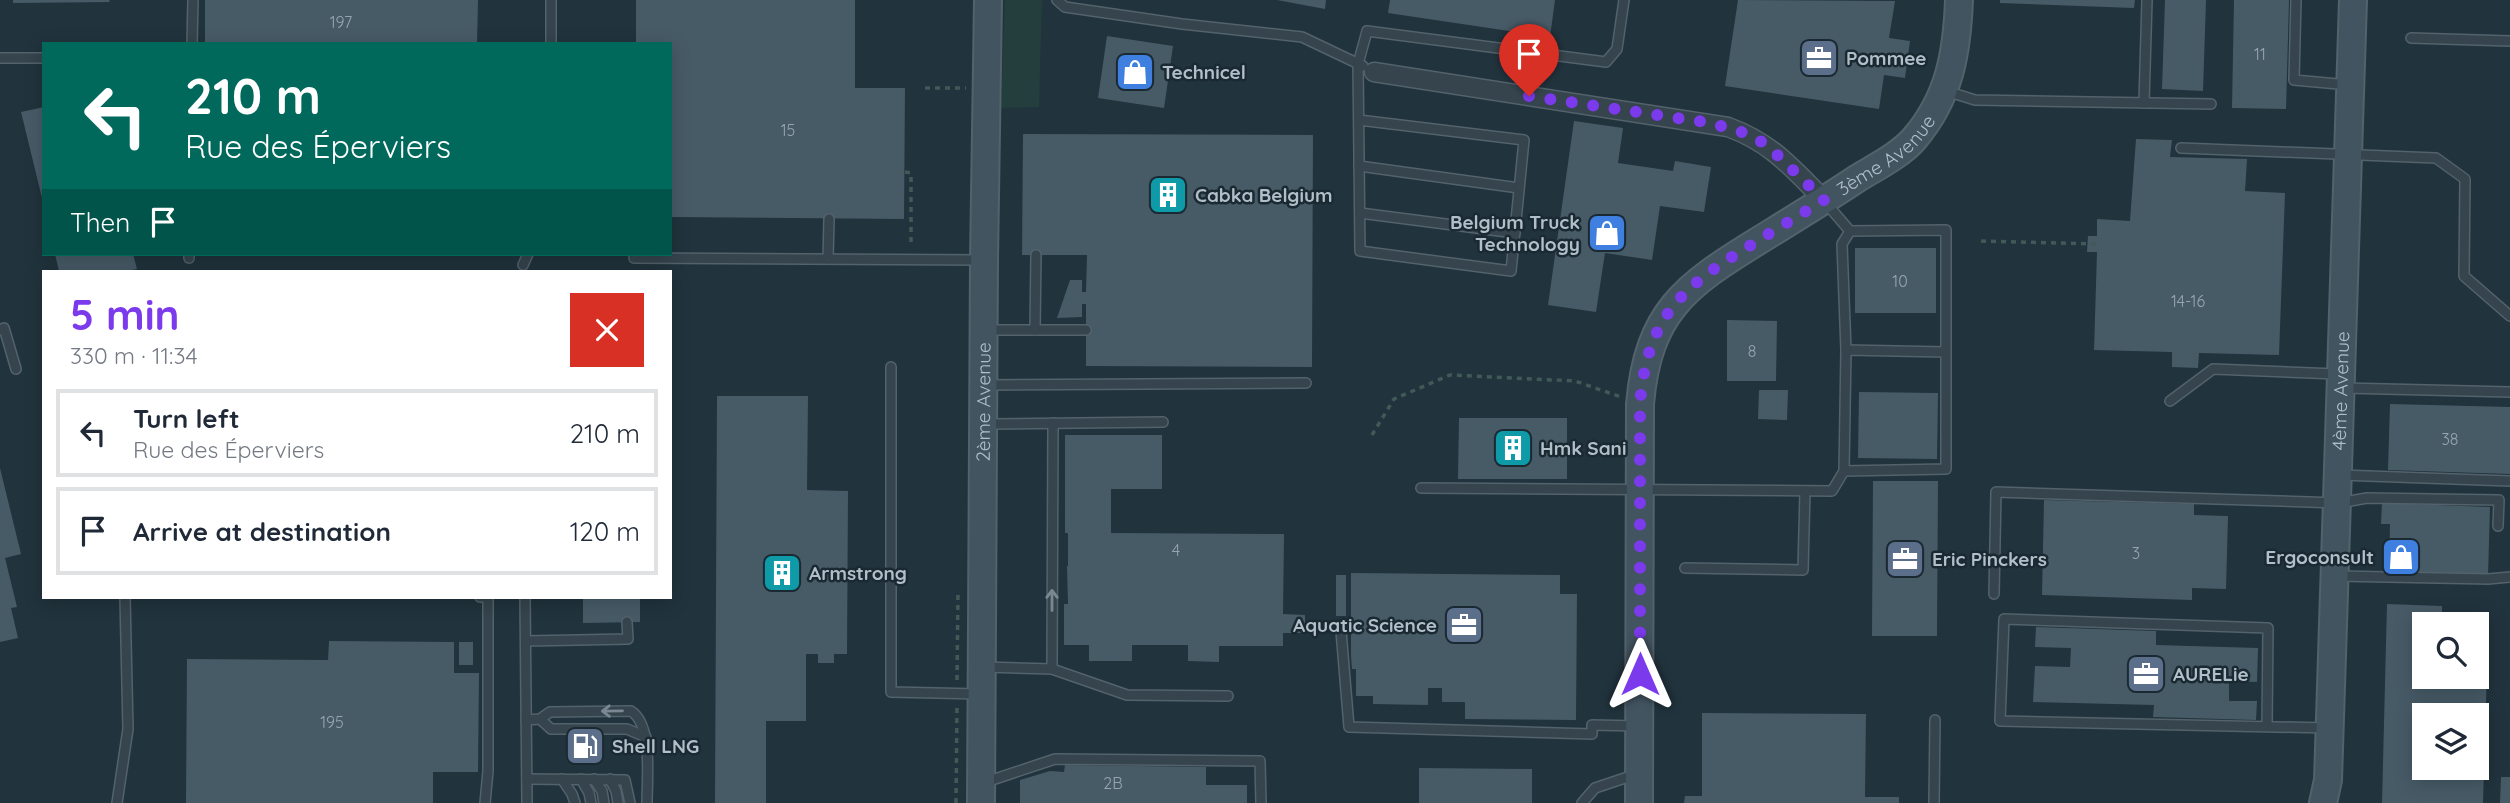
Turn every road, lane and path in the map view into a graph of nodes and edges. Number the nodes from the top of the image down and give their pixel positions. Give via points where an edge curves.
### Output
1 (193, 0) edge
2 (551, 0) edge
3 (988, 0) edge
4 (1057, 0) edge
5 (1624, 0) edge
6 (1959, 0) edge
7 (2147, 0) edge
8 (2296, 0) edge
9 (2353, 0) edge
10 (2411, 38) dead end
11 (2510, 41) edge
12 (192, 42) edge
13 (551, 42) edge
14 (0, 58) edge
15 (42, 58) edge
16 (1366, 68) junction
17 (2350, 85) junction
18 (925, 88) dead end
19 (986, 88) junction
20 (1944, 90) junction
21 (2144, 103) junction
22 (2210, 104) dead end
23 (1359, 120) junction
24 (2181, 148) dead end
25 (2349, 154) junction
26 (1359, 166) junction
27 (905, 172) dead end
28 (1520, 188) junction
29 (1824, 200) junction
30 (1360, 213) junction
31 (829, 219) dead end
32 (1850, 231) junction
33 (1515, 233) junction
34 (1981, 241) dead end
35 (2097, 244) dead end
36 (1036, 255) dead end
37 (527, 256) edge
38 (635, 258) dead end
39 (828, 259) junction
40 (911, 260) junction
41 (984, 260) junction
42 (523, 265) dead end
43 (2510, 316) edge
44 (0, 330) edge
45 (984, 330) junction
46 (1035, 330) junction
47 (1086, 330) dead end
48 (1846, 350) junction
49 (1946, 352) junction
50 (891, 367) dead end
51 (16, 369) dead end
52 (2342, 381) junction
53 (1306, 383) dead end
54 (984, 385) junction
55 (2510, 392) edge
56 (2170, 401) dead end
57 (1640, 404) junction
58 (1163, 422) dead end
59 (983, 424) junction
60 (1053, 424) junction
61 (1372, 435) dead end
62 (1844, 471) junction
63 (2339, 475) junction
64 (2510, 481) edge
65 (1421, 488) dead end
66 (1805, 491) junction
67 (1640, 492) junction
68 (2339, 503) junction
69 (2498, 526) dead end
70 (1685, 568) dead end
71 (2335, 576) junction
72 (2510, 577) edge
73 (1994, 594) dead end
74 (125, 599) edge
75 (488, 599) edge
76 (525, 599) edge
77 (627, 622) dead end
78 (1341, 631) dead end
79 (526, 641) junction
80 (982, 667) junction
81 (1052, 669) junction
82 (982, 694) junction
83 (1228, 696) dead end
84 (540, 719) junction
85 (526, 720) junction
86 (1935, 720) dead end
87 (1640, 726) junction
88 (2267, 726) junction
89 (2330, 728) junction
90 (646, 737) junction
91 (1639, 773) junction
92 (527, 779) junction
93 (562, 779) junction
94 (582, 779) junction
95 (594, 779) junction
96 (610, 779) junction
97 (981, 793) edge
98 (2329, 795) edge
99 (117, 803) edge
100 (485, 803) edge
101 (527, 803) edge
102 (575, 803) edge
103 (592, 803) edge
104 (604, 803) edge
105 (618, 803) edge
106 (630, 803) edge
107 (647, 803) edge
108 (1261, 803) edge
109 (1582, 803) edge
110 (1639, 803) edge
111 (1934, 803) edge

1 - 12 lane
2 - 13 lane
3 - 19 street, 2ème Avenue
4 - 16 lane via 1075,9 1302,37
5 - 16 lane via 1617,49 1606,62 1367,31
6 - 20 street, 3ème Avenue via 1956,47
7 - 21 lane
8 - 17 lane via 2294,80
9 - 17 street, 4ème Avenue
10 - 11 lane
14 - 15 lane
16 - 23 lane
16 - 29 street via 1728,127 1767,145
17 - 25 street, 4ème Avenue
18 - 19 path
19 - 41 street, 2ème Avenue
20 - 21 lane via 1975,100
20 - 29 street, 3ème Avenue via 1913,140
21 - 22 lane
23 - 26 lane
23 - 28 lane via 1524,140
24 - 25 lane
25 - 43 lane via 2436,158 2465,179 2464,276
25 - 52 street, 4ème Avenue
26 - 28 lane
26 - 30 lane
27 - 40 path via 911,173
28 - 33 lane
29 - 32 lane
29 - 57 street, 3ème Avenue via 1686,290 1658,330 1642,378
30 - 33 lane
30 - 33 lane via 1360,251 1511,271
31 - 39 lane
32 - 48 lane via 1842,244
32 - 49 lane via 1946,230
34 - 35 path
36 - 46 lane
37 - 42 lane
38 - 39 lane
39 - 40 lane
40 - 41 lane
41 - 45 street, 2ème Avenue
44 - 51 lane via 4,328
45 - 46 lane
45 - 54 street, 2ème Avenue
46 - 47 lane
48 - 49 lane
48 - 62 lane
49 - 62 lane via 1946,469
50 - 82 lane via 891,692
52 - 55 lane
52 - 56 lane via 2213,369
52 - 63 street, 4ème Avenue
53 - 54 lane
54 - 59 street, 2ème Avenue
57 - 61 path via 1575,381 1450,375 1394,399
57 - 67 street, 3ème Avenue
58 - 60 lane
59 - 60 lane
59 - 80 street, 2ème Avenue
81 -> 60 lane
62 - 66 lane via 1832,491
63 - 64 lane
63 - 68 street, 4ème Avenue
65 - 67 lane
66 - 67 lane
66 - 70 lane via 1803,570
67 - 87 street, 3ème Avenue
68 - 69 lane via 2367,498 2499,500
68 - 71 street, 4ème Avenue
68 - 73 lane via 1996,492
71 - 72 lane
71 - 89 street, 4ème Avenue
74 - 99 lane via 128,729
75 - 100 lane
76 - 79 lane
77 - 79 lane via 628,639
78 - 87 lane via 1349,727 1592,734 1592,724
79 - 85 lane
80 - 81 lane
80 - 82 street, 2ème Avenue
81 - 83 lane via 1127,695
82 - 97 street, 2ème Avenue
84 - 85 lane
84 - 90 lane via 551,729 627,729
90 -> 84 lane via 638,715 631,711 550,712
85 - 92 lane
86 - 111 lane
87 - 91 street, 3ème Avenue
88 - 88 lane via 2000,721 2004,619 2268,628
88 - 89 lane
89 - 98 street, 4ème Avenue
90 - 107 lane
91 - 109 lane via 1594,788
91 - 110 street, 3ème Avenue
92 - 93 lane
92 - 101 lane
93 - 94 lane
93 - 102 lane
94 - 95 lane
94 - 103 lane
95 - 96 lane
95 - 104 lane
96 - 105 lane
96 - 106 lane via 625,780
97 - 108 lane via 1055,760 1260,761

